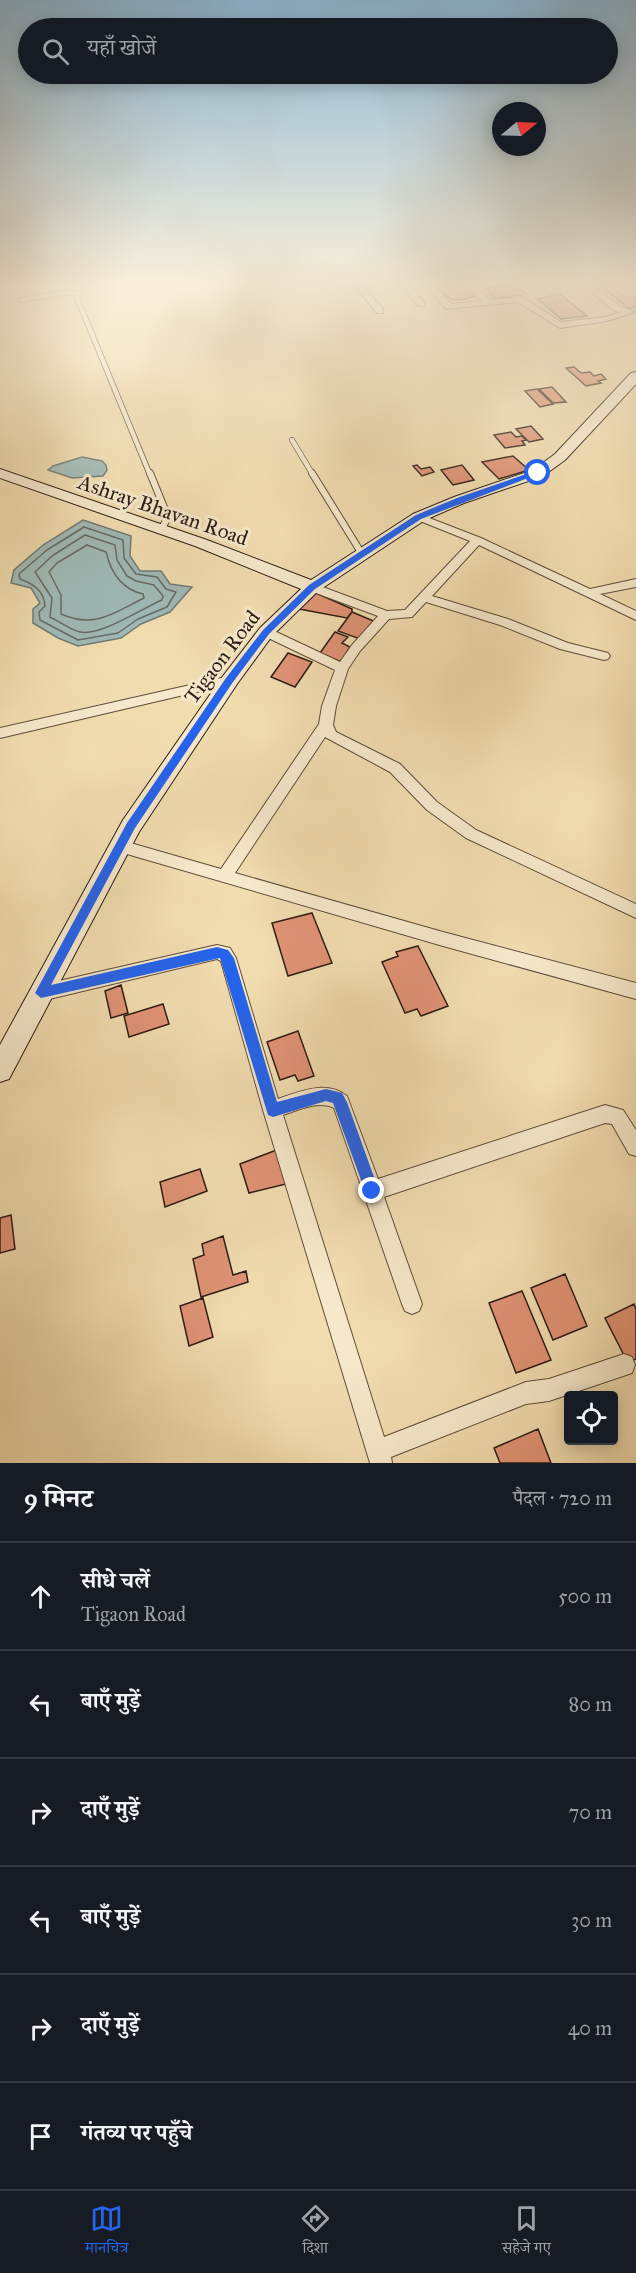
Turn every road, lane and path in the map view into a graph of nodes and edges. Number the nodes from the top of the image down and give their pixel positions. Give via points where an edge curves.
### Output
1 (100, 353) edge
2 (636, 376) edge
3 (292, 440) dead end
4 (0, 473) edge
5 (419, 517) junction
6 (161, 530) junction
7 (477, 540) junction
8 (362, 554) junction
9 (636, 583) edge
10 (312, 587) junction
11 (589, 593) junction
12 (424, 597) junction
13 (386, 615) junction
14 (636, 616) edge
15 (266, 632) junction
16 (604, 656) dead end
17 (342, 668) junction
18 (230, 680) junction
19 (326, 725) junction
20 (0, 733) edge
21 (120, 846) junction
22 (225, 875) junction
23 (636, 911) edge
24 (636, 991) edge
25 (41, 993) junction
26 (0, 1070) edge
27 (273, 1110) junction
28 (636, 1148) edge
29 (372, 1191) junction
30 (412, 1304) dead end
31 (624, 1365) dead end
32 (379, 1457) edge

1 - 6 lane via 168,518
2 - 5 street, Tigaon Road via 560,457 538,473
3 - 8 lane
4 - 6 street, Ashray Bhavan Road
5 - 7 street
5 - 8 street, Tigaon Road
6 - 10 street, Ashray Bhavan Road
7 - 11 street
7 - 12 street
8 - 10 street, Tigaon Road
9 - 11 street
10 - 13 street
10 - 15 street, Tigaon Road
11 - 14 street
12 - 13 street via 410,613
12 - 16 street
13 - 17 street
15 - 17 street
15 - 18 street, Tigaon Road
17 - 19 street
18 - 20 street
18 - 21 street, Tigaon Road
19 - 22 street
19 - 23 street via 333,737 395,768 432,806 471,834
21 - 22 street
21 - 25 street, Tigaon Road
22 - 24 street
25 - 26 street, Tigaon Road
25 - 27 street via 221,952 228,958
27 - 29 street via 326,1095 337,1097
27 - 32 street
28 - 29 street via 617,1116 605,1114
29 - 30 street
31 - 32 street via 549,1390 526,1393

